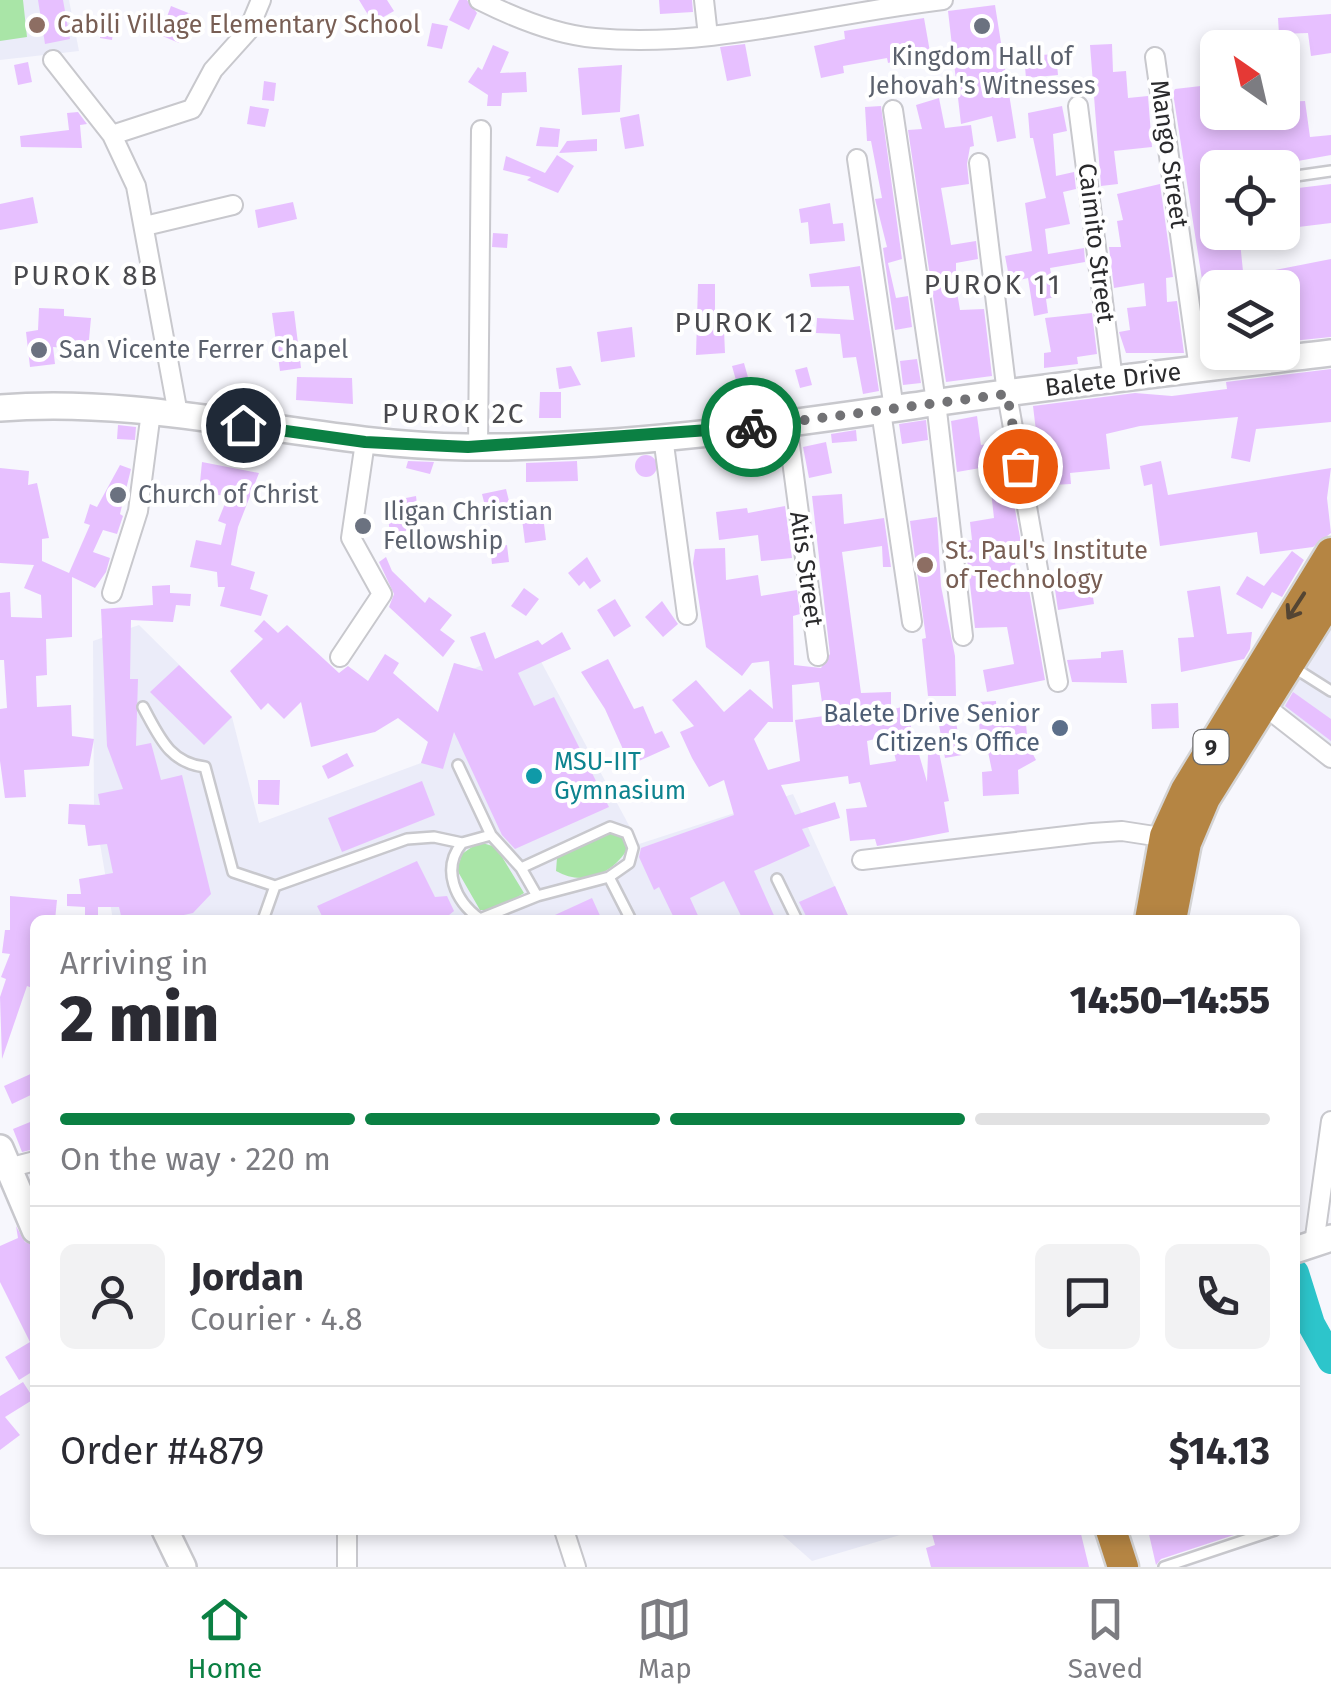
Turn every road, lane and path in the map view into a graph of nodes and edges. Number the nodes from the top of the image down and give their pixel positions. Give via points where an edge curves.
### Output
1 (260, 0) edge
2 (479, 0) edge
3 (704, 0) edge
4 (943, 0) edge
5 (708, 36) junction
6 (1155, 57) dead end
7 (52, 60) dead end
8 (1078, 106) dead end
9 (893, 110) dead end
10 (480, 130) dead end
11 (112, 135) junction
12 (857, 159) dead end
13 (979, 163) dead end
14 (1331, 171) edge
15 (1300, 176) edge
16 (233, 205) dead end
17 (146, 226) junction
18 (1331, 353) edge
19 (1199, 369) junction
20 (1113, 380) junction
21 (1007, 394) junction
22 (936, 402) junction
23 (0, 408) edge
24 (887, 410) junction
25 (152, 412) junction
26 (178, 414) junction
27 (787, 423) junction
28 (663, 436) junction
29 (365, 442) junction
30 (478, 447) junction
31 (1331, 553) edge
32 (112, 593) dead end
33 (1331, 597) edge
34 (687, 615) dead end
35 (912, 622) dead end
36 (962, 636) dead end
37 (818, 656) dead end
38 (340, 657) dead end
39 (1286, 664) junction
40 (1058, 682) dead end
41 (1331, 691) edge
42 (1262, 704) junction
43 (143, 707) dead end
44 (1331, 758) edge
45 (458, 765) dead end
46 (491, 835) junction
47 (1176, 840) junction
48 (462, 843) junction
49 (862, 860) dead end
50 (521, 868) junction
51 (609, 877) junction
52 (777, 879) dead end
53 (275, 886) junction
54 (537, 896) junction
55 (265, 915) edge
56 (476, 915) edge
57 (501, 915) edge
58 (628, 915) edge
59 (795, 915) edge
60 (1152, 915) edge
61 (1171, 915) edge
62 (1331, 1121) edge
63 (4, 1158) edge
64 (30, 1161) edge
65 (30, 1218) edge
66 (1309, 1246) edge
67 (167, 1535) edge
68 (347, 1535) edge
69 (566, 1535) edge
70 (1113, 1535) edge
71 (1132, 1535) edge
72 (1260, 1535) edge
73 (182, 1567) edge
74 (348, 1567) edge
75 (576, 1567) edge
76 (1123, 1567) edge
77 (1142, 1567) edge
78 (1164, 1567) edge

1 - 11 street via 248,32 213,70 192,109
2 - 5 street via 593,38
3 - 5 street
4 - 5 street
6 - 19 street, Mango Street
7 - 11 street
8 - 20 street, Caimito Street
9 - 22 street
10 - 30 street
11 - 17 street
12 - 24 street
13 - 21 street
14 - 15 lane
16 - 17 street
17 - 26 street
18 - 19 street, Balete Drive
19 - 20 street, Balete Drive
20 - 21 street, Balete Drive
21 - 22 street, Balete Drive
21 - 40 street
22 - 24 street, Balete Drive
22 - 36 street
23 - 25 street, Balete Drive via 59,403
24 - 27 street, Balete Drive
24 - 35 street
25 - 26 street, Balete Drive
25 - 32 street via 138,511
26 - 29 street, Balete Drive
27 - 28 street, Balete Drive
27 - 37 street, Atis Street
28 - 30 street, Balete Drive
28 - 34 street
29 - 30 street, Balete Drive
29 - 38 street via 351,538 382,594
31 -> 47 highway, 9 via 1186,790
33 - 39 highway, 9
39 - 41 lane
39 - 42 highway, 9
42 - 44 street
42 - 47 highway, 9
43 - 53 lane via 170,754 185,765 205,767 233,872
45 - 46 lane
46 - 48 lane
46 - 50 lane
47 - 49 street via 1092,832
47 - 60 highway, 9
47 - 61 highway, 9
48 - 53 lane via 407,839
48 - 56 lane via 450,870 461,900
50 - 51 lane via 620,827 633,854
50 - 54 lane
51 - 54 lane
51 - 58 lane
52 - 59 lane
53 - 55 lane
54 - 57 lane
62 - 66 street
63 - 64 street
63 - 65 street
67 - 73 street
68 - 74 street
69 - 75 street
70 - 76 highway
71 - 77 highway
72 - 78 lane

